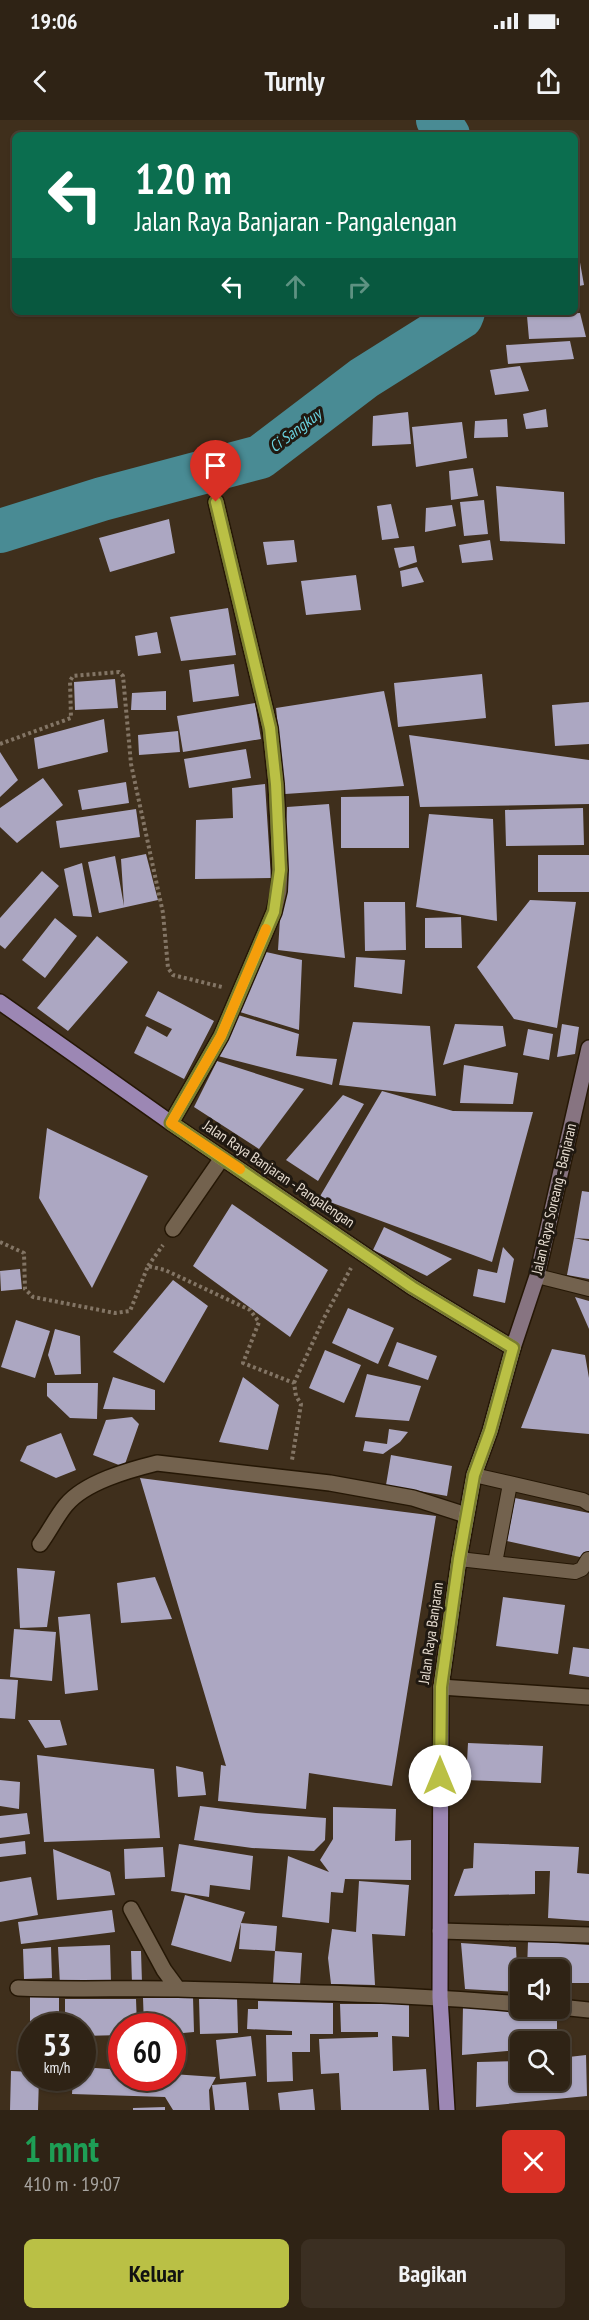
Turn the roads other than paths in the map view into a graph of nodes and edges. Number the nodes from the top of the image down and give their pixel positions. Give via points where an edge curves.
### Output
1 (216, 502) dead end
2 (0, 1002) edge
3 (589, 1048) edge
4 (171, 1123) junction
5 (222, 1158) junction
6 (173, 1230) road end
7 (537, 1276) junction
8 (589, 1289) edge
9 (513, 1348) junction
10 (474, 1475) junction
11 (510, 1484) junction
12 (589, 1504) edge
13 (466, 1515) junction
14 (40, 1544) dead end
15 (459, 1559) junction
16 (588, 1559) edge
17 (495, 1563) junction
18 (441, 1687) junction
19 (589, 1697) edge
20 (131, 1910) dead end
21 (440, 1931) junction
22 (589, 1935) edge
23 (18, 1988) dead end
24 (178, 1989) junction
25 (440, 1997) junction
26 (510, 2003) edge
27 (570, 2008) edge
28 (589, 2010) edge
29 (447, 2110) edge

1 - 4 street via 270,728 279,891 274,912 221,1036
2 - 4 main road, Jalan Raya Banjaran - Pangalengan
3 - 7 main road, Jalan Raya Soreang - Banjaran
4 - 5 main road, Jalan Raya Banjaran - Pangalengan
5 - 6 street
5 - 9 main road, Jalan Raya Banjaran - Pangalengan via 453,1314
7 - 8 lane
7 - 9 main road, Jalan Raya Soreang - Banjaran
9 - 10 main road, Jalan Raya Banjaran
10 - 11 lane
10 - 13 main road, Jalan Raya Banjaran
11 - 12 lane
11 - 17 lane
13 - 14 street via 413,1498 290,1477 157,1463 96,1484 67,1503
13 - 15 main road, Jalan Raya Banjaran
15 - 17 lane
15 - 18 main road, Jalan Raya Banjaran
16 - 17 lane via 575,1572
18 - 19 street
18 - 21 main road, Jalan Raya Banjaran
20 - 24 street
21 - 22 street
21 - 25 main road, Jalan Raya Banjaran
23 - 24 street
24 - 25 street
25 - 26 street
25 - 29 main road, Jalan Raya Banjaran
27 - 28 street

